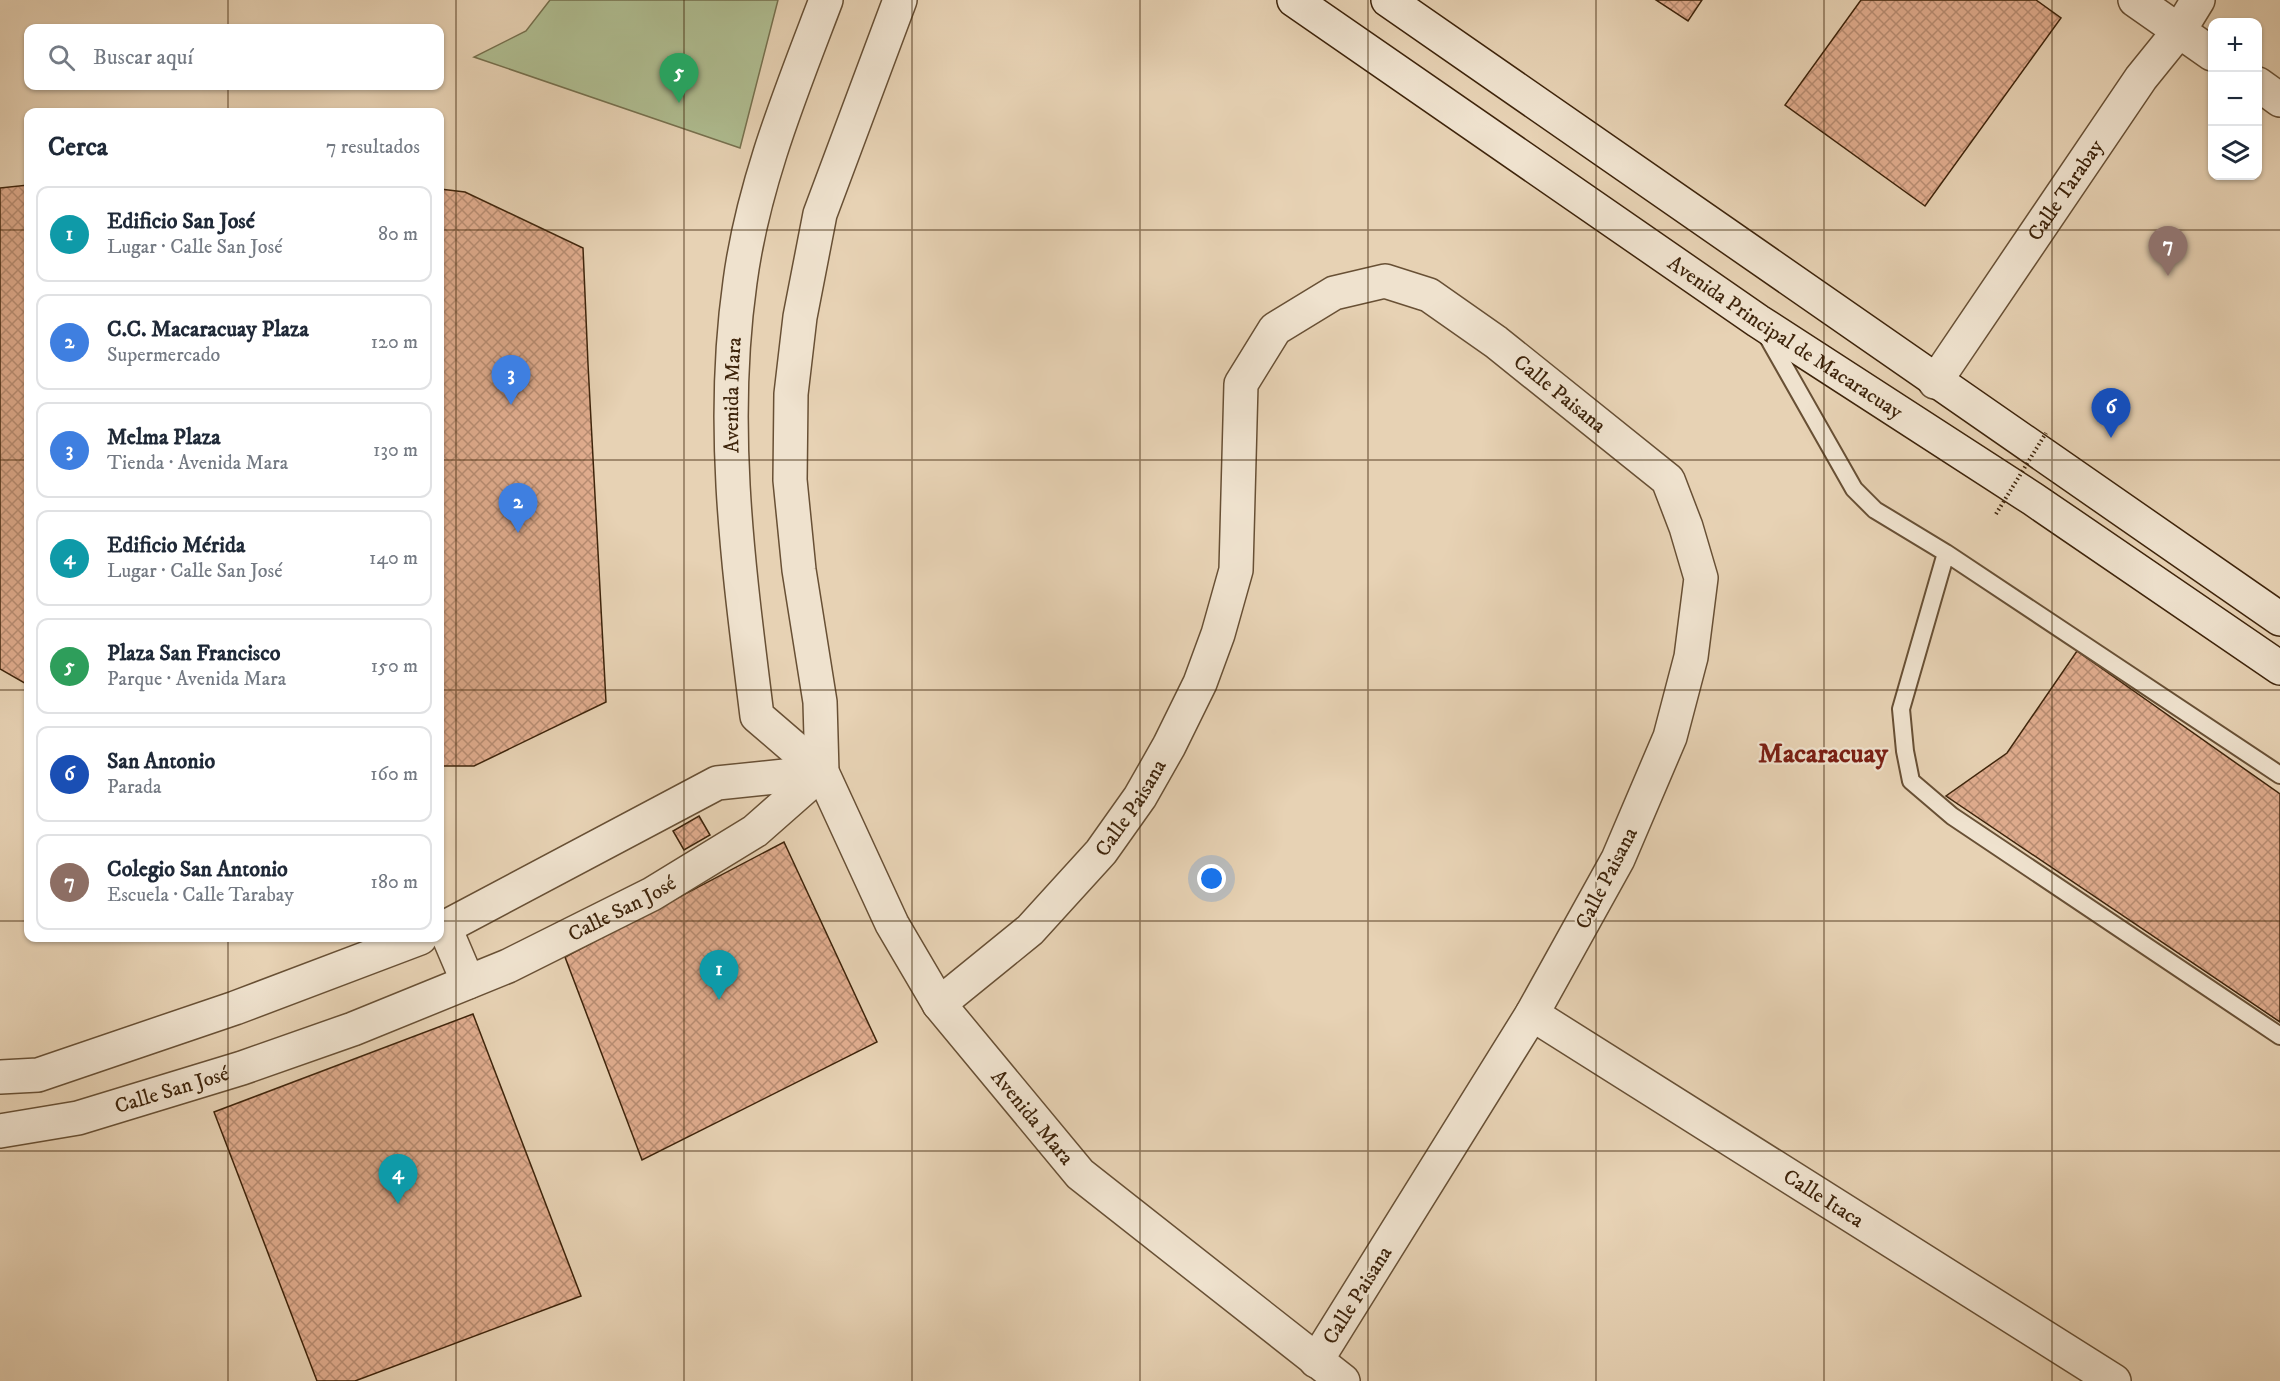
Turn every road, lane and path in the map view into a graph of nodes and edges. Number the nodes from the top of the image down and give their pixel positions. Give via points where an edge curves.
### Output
1 (826, 0) edge
2 (900, 0) edge
3 (1294, 0) edge
4 (1388, 0) edge
5 (2135, 0) edge
6 (2198, 0) edge
7 (2179, 31) junction
8 (2208, 51) edge
9 (2262, 87) edge
10 (2280, 100) edge
11 (1758, 321) junction
12 (1935, 381) junction
13 (2046, 433) dead end
14 (1996, 514) dead end
15 (1946, 553) junction
16 (2280, 619) edge
17 (2280, 668) edge
18 (822, 772) junction
19 (2280, 775) edge
20 (444, 927) edge
21 (409, 942) edge
22 (442, 942) edge
23 (468, 982) junction
24 (939, 1004) junction
25 (1532, 1014) junction
26 (2280, 1036) edge
27 (0, 1077) edge
28 (0, 1131) edge
29 (1316, 1361) junction
30 (1343, 1381) edge
31 (2114, 1381) edge

1 - 18 street, Avenida Mara via 768,158 740,280 732,357 730,443 739,577 757,716
2 - 18 street, Avenida Mara via 820,214 800,317 791,394 790,480 799,570 820,702
3 - 11 street, Avenida Principal de Macaracuay
4 - 12 street
5 - 7 street
6 - 7 street, Calle Tarabay
7 - 8 street
7 - 12 street, Calle Tarabay via 2141,78
9 - 10 street
11 - 15 lane via 1854,489 1875,510
11 - 17 street, Avenida Principal de Macaracuay via 2033,499
12 - 16 street
13 - 14 path, bridge
15 - 19 lane
15 - 26 lane via 1901,709 1911,782 1952,816
18 - 20 street via 717,783
18 - 23 street, Calle San José via 755,831 652,894
18 - 24 street, Avenida Mara via 892,924
21 - 27 street via 235,1008 38,1075
22 - 23 street
23 - 28 street, Calle San José via 242,1068 78,1118
24 - 25 street, Calle Paisana via 1030,930 1101,852 1140,797 1200,683 1236,570 1241,384 1275,329 1334,293 1385,281 1429,295 1496,342 1668,480 1701,578 1691,657 1670,737 1618,858
24 - 29 street, Avenida Mara via 1080,1174
25 - 29 street, Calle Paisana
25 - 31 street, Calle Itaca
29 - 30 street, Avenida Mara

